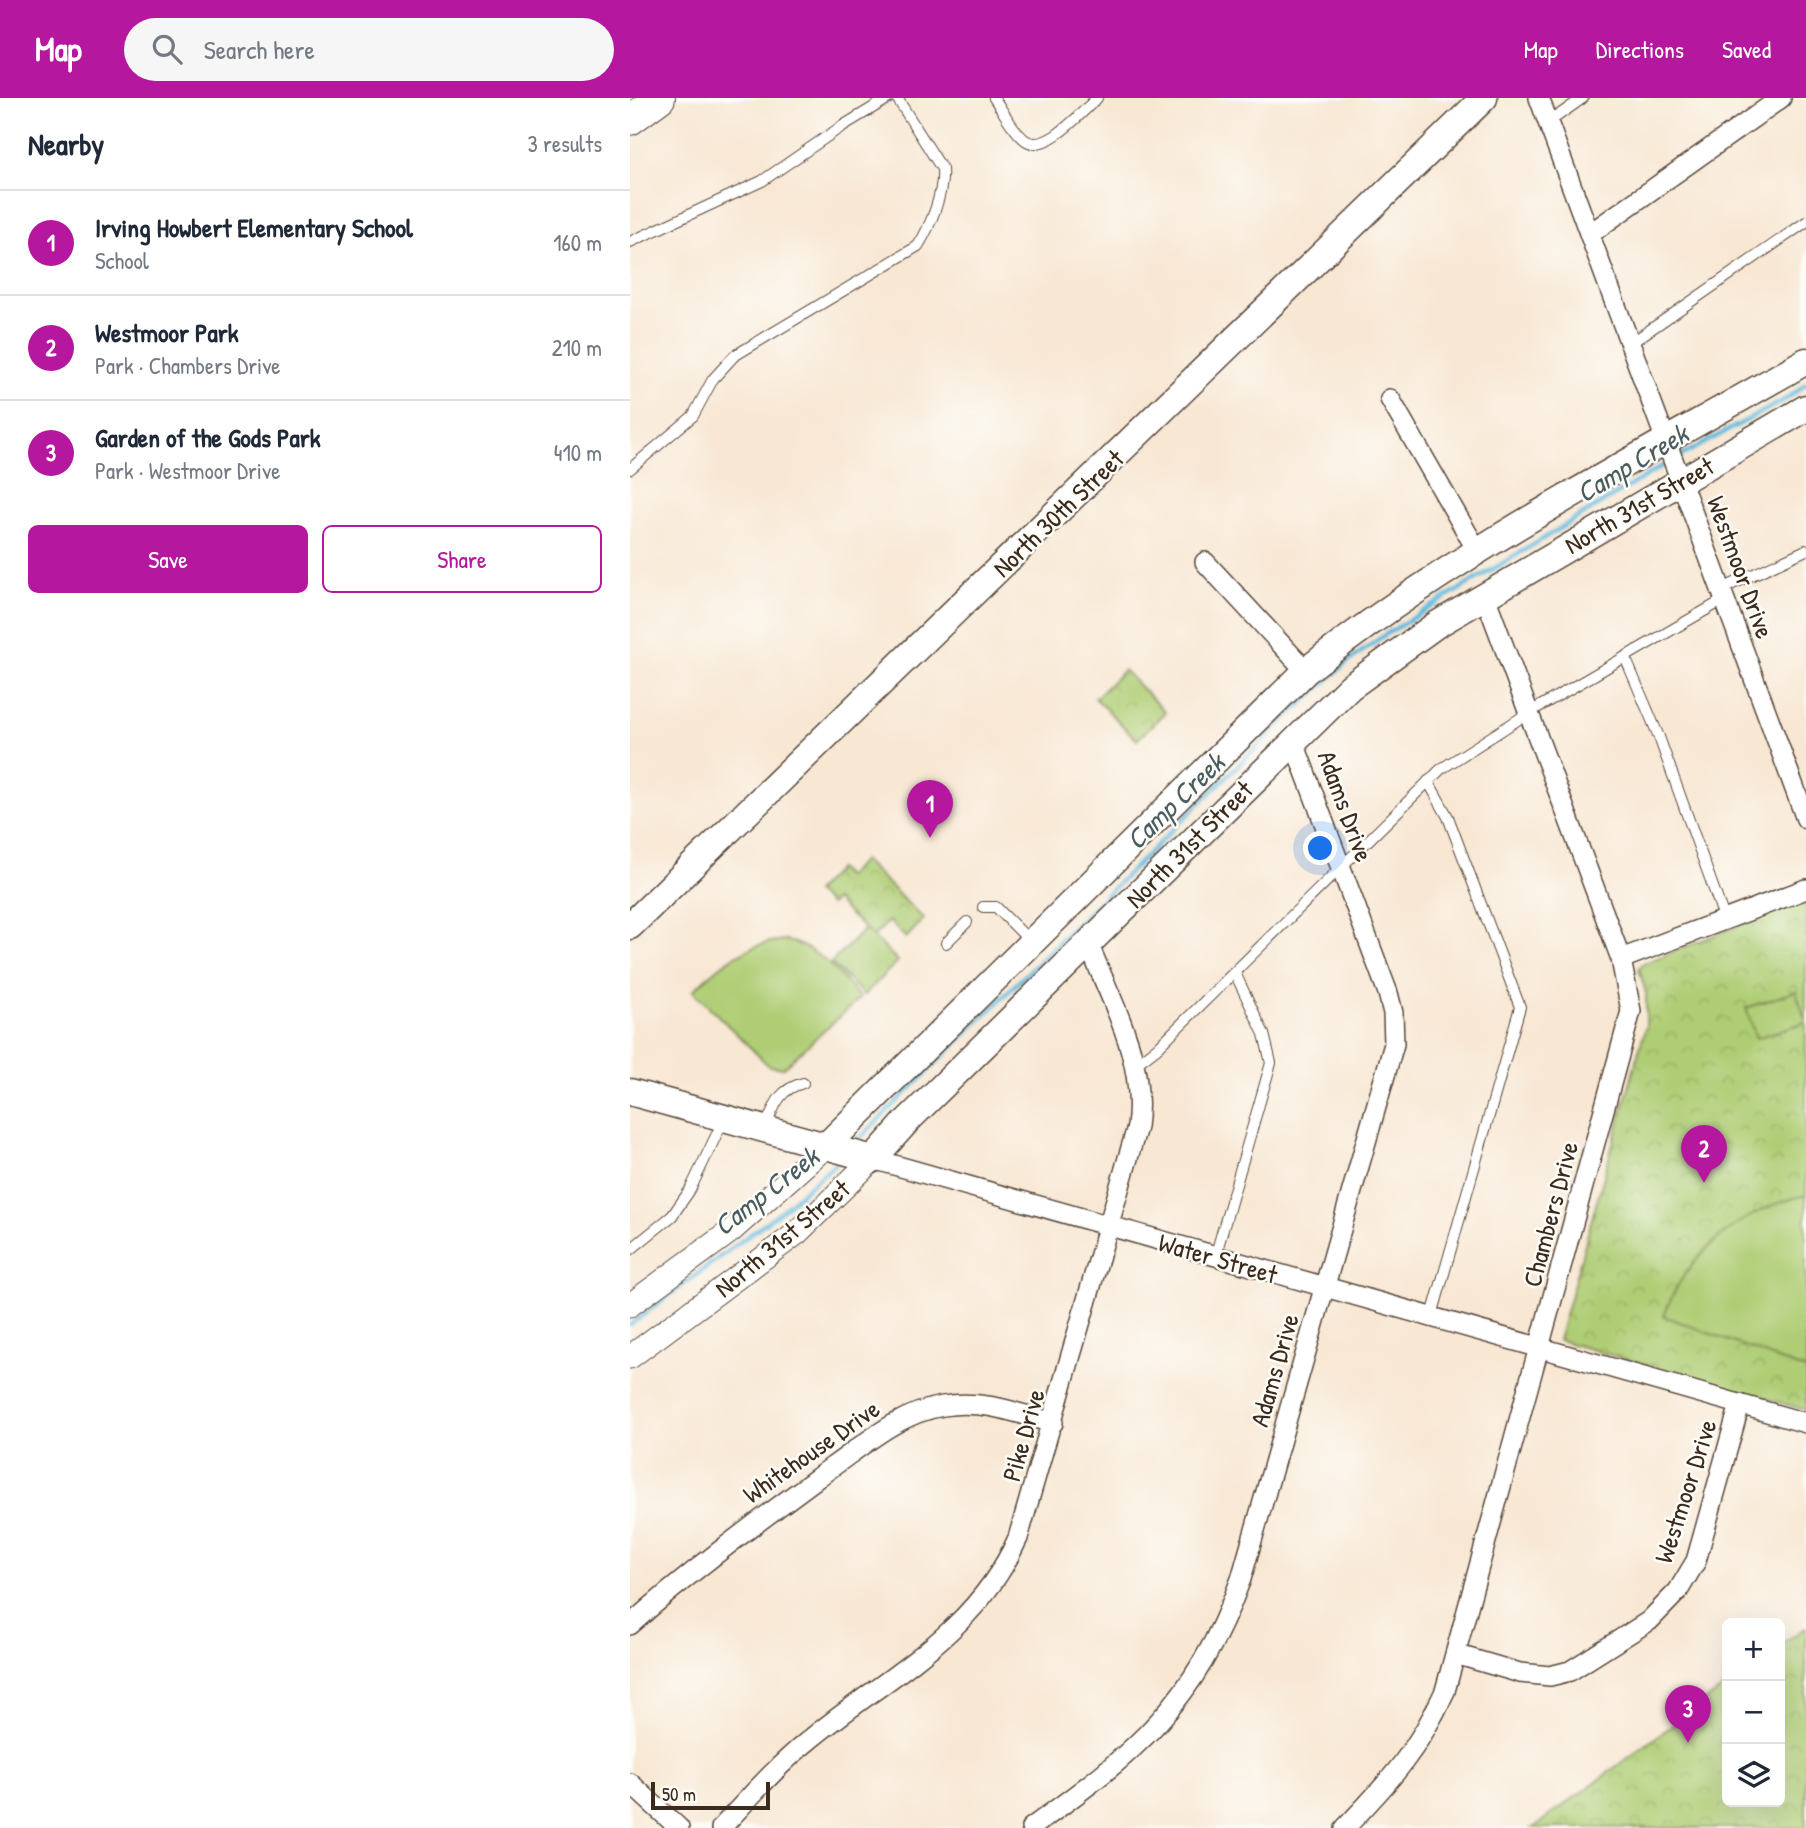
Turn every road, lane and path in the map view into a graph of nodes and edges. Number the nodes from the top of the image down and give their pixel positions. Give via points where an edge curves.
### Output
1 (660, 98) edge
2 (889, 98) edge
3 (897, 98) edge
4 (994, 98) edge
5 (1097, 98) edge
6 (1484, 98) edge
7 (1539, 98) edge
8 (1583, 98) edge
9 (1781, 98) edge
10 (630, 120) edge
11 (1549, 122) junction
12 (1806, 222) edge
13 (1591, 233) junction
14 (630, 242) edge
15 (1632, 343) junction
16 (1806, 361) edge
17 (1390, 399) dead end
18 (1806, 408) edge
19 (1667, 438) junction
20 (630, 468) edge
21 (1681, 480) junction
22 (1806, 551) edge
23 (1478, 552) junction
24 (1205, 562) dead end
25 (1723, 594) junction
26 (1485, 596) junction
27 (1625, 657) junction
28 (1306, 670) junction
29 (1531, 712) junction
30 (1293, 740) junction
31 (1429, 781) junction
32 (1806, 819) edge
33 (1340, 867) junction
34 (1806, 889) edge
35 (983, 907) dead end
36 (1725, 920) junction
37 (967, 922) dead end
38 (630, 926) edge
39 (1032, 942) junction
40 (946, 943) dead end
41 (1089, 945) junction
42 (1621, 959) junction
43 (1235, 973) junction
44 (1136, 1064) junction
45 (803, 1083) dead end
46 (630, 1092) edge
47 (724, 1119) junction
48 (765, 1130) junction
49 (825, 1147) junction
50 (873, 1159) junction
51 (1109, 1227) junction
52 (630, 1250) edge
53 (1215, 1257) junction
54 (1325, 1289) junction
55 (630, 1305) edge
56 (1431, 1319) junction
57 (1540, 1349) junction
58 (630, 1357) edge
59 (1740, 1404) junction
60 (1053, 1423) junction
61 (1806, 1423) edge
62 (630, 1625) edge
63 (1455, 1654) junction
64 (630, 1783) edge
65 (679, 1828) edge
66 (721, 1828) edge
67 (1031, 1828) edge
68 (1345, 1828) edge

1 - 10 main road
2 - 14 lane via 762,181
3 - 20 lane via 942,169 943,180 918,246 734,356 713,379 693,416
4 - 5 lane via 1025,140 1034,144 1058,134
6 - 38 main road, North 30th Street
7 - 11 street, Westmoor Drive
8 - 11 lane
9 - 13 street
11 - 13 street, Westmoor Drive
12 - 15 lane
13 - 15 street, Westmoor Drive
15 - 19 street, Westmoor Drive
16 - 19 main road, North 31st Street
17 - 23 street
18 - 21 main road, North 31st Street
19 - 21 street, Westmoor Drive
19 - 23 main road, North 31st Street
21 - 25 street, Westmoor Drive
21 - 26 main road, North 31st Street
22 - 25 lane
23 - 28 main road, North 31st Street via 1387,609
24 - 28 street
25 - 27 lane
25 - 32 street, Westmoor Drive
26 - 29 street, Chambers Drive
26 - 30 main road, North 31st Street via 1377,666
27 - 29 lane
27 - 36 lane
28 - 39 main road, North 31st Street
29 - 31 lane
29 - 42 street, Chambers Drive
30 - 33 street, Adams Drive
30 - 41 main road, North 31st Street
31 - 33 lane
31 - 56 lane via 1448,817 1520,1007
33 - 43 lane
33 - 54 street, Adams Drive via 1388,993 1394,1044
34 - 36 street
35 - 39 lane via 996,907
36 - 42 street
37 - 40 lane
39 - 49 main road, North 31st Street
41 - 44 street, Pike Drive
41 - 50 main road, North 31st Street
42 - 57 street, Chambers Drive via 1630,994 1628,1028
43 - 44 lane
43 - 53 lane via 1264,1034 1271,1063
44 - 51 street, Pike Drive via 1138,1127
45 - 48 lane via 778,1096
46 - 47 main road, Water Street
47 - 48 main road, Water Street
47 - 52 lane via 690,1190 672,1216
48 - 49 main road, Water Street
49 - 50 main road, Water Street
49 - 55 street, North 31st Street via 732,1231
50 - 51 street, Water Street
50 - 58 street, North 31st Street via 788,1240
51 - 53 street, Water Street
51 - 60 street, Pike Drive
53 - 54 street, Water Street
54 - 56 street, Water Street
54 - 67 street, Adams Drive via 1241,1579 1217,1641 1187,1690 1152,1731 1114,1766
56 - 57 street, Water Street
57 - 59 street, Water Street
57 - 63 street, Chambers Drive
59 - 61 street, Water Street
59 - 63 street, Westmoor Drive via 1696,1561 1678,1591 1649,1621 1587,1662 1550,1676 1520,1673
60 - 62 street, Whitehouse Drive via 994,1406 969,1404 935,1408 900,1420 786,1499
60 - 66 street, Pike Drive via 1018,1538 982,1599 929,1650 795,1752
63 - 68 street, Chambers Drive via 1445,1691 1422,1740
64 - 65 street

